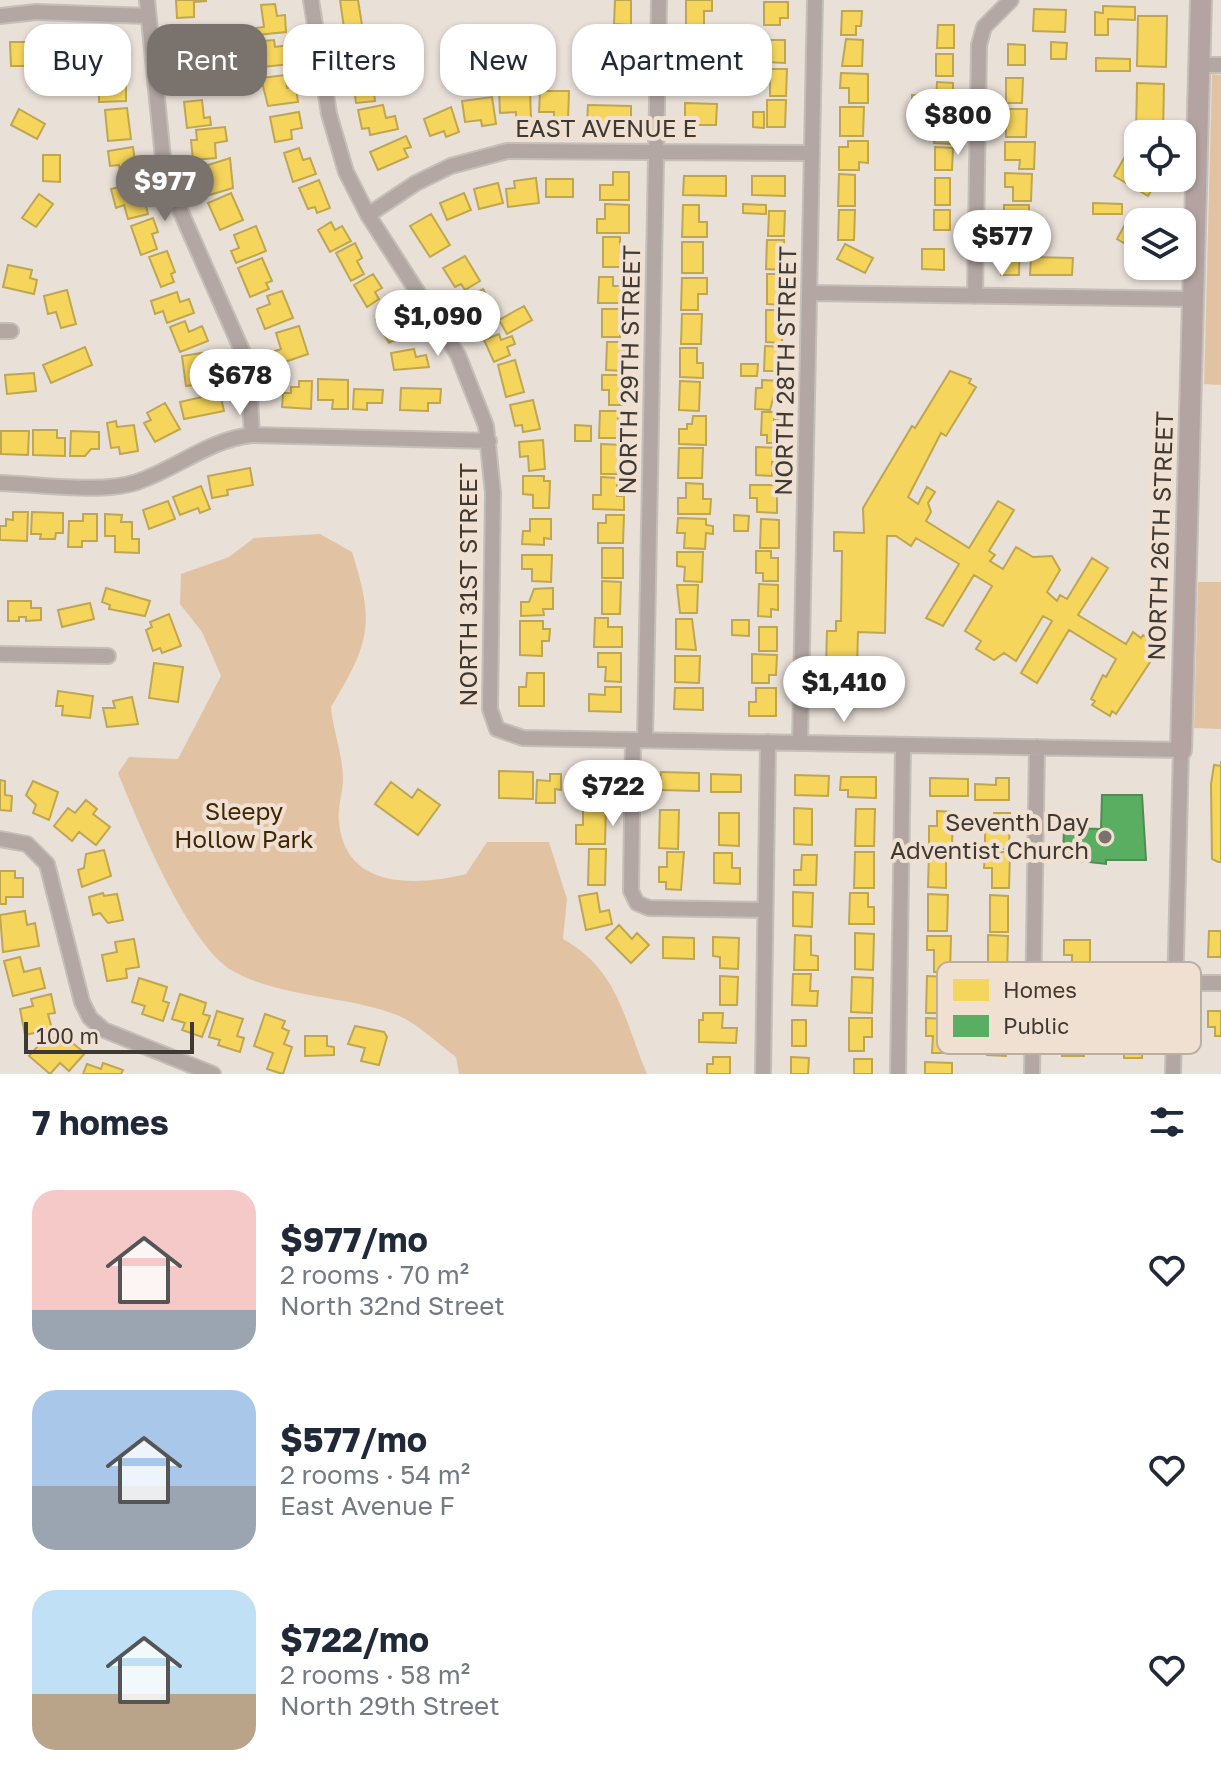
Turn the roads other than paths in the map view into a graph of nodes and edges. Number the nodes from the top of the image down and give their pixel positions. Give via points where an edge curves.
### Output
1 (147, 0) edge
2 (311, 0) edge
3 (659, 0) edge
4 (815, 0) edge
5 (1011, 0) edge
6 (1201, 0) edge
7 (0, 16) edge
8 (148, 16) junction
9 (1200, 65) junction
10 (1221, 65) edge
11 (656, 150) junction
12 (812, 153) junction
13 (368, 215) junction
14 (810, 293) junction
15 (975, 296) junction
16 (1194, 299) junction
17 (252, 435) junction
18 (489, 441) junction
19 (0, 483) edge
20 (0, 654) edge
21 (108, 656) dead end
22 (639, 740) junction
23 (768, 742) junction
24 (800, 743) junction
25 (903, 745) junction
26 (1037, 747) junction
27 (1181, 750) junction
28 (0, 839) edge
29 (765, 910) junction
30 (1034, 962) edge
31 (1176, 962) edge
32 (1032, 1054) edge
33 (1173, 1054) edge
34 (213, 1074) edge
35 (763, 1074) edge
36 (898, 1074) edge
37 (1032, 1074) edge
38 (1173, 1074) edge

1 - 8 street
2 - 13 street, NORTH 31ST STREET via 332,129
3 - 11 street, NORTH 29TH STREET
4 - 12 street, NORTH 28TH STREET
5 - 15 street via 984,27 979,45
6 - 9 street, NORTH 26TH STREET
7 - 8 street
8 - 17 street via 163,158 180,210 248,364
9 - 10 street
9 - 16 street, NORTH 26TH STREET
11 - 12 street, EAST AVENUE E
11 - 13 street, EAST AVENUE E via 542,148 488,154 434,174
11 - 22 street, NORTH 29TH STREET
12 - 14 street, NORTH 28TH STREET
13 - 18 street, NORTH 31ST STREET via 458,355
14 - 15 street
14 - 24 street, NORTH 28TH STREET
15 - 16 street
16 - 27 street, NORTH 26TH STREET
17 - 18 street
17 - 19 street via 218,442 125,485
18 - 22 street, NORTH 31ST STREET via 490,709 497,729 523,738
20 - 21 street
22 - 23 street
22 - 29 street, NORTH 29TH STREET via 631,891 637,903 649,908
23 - 24 street
23 - 29 street
24 - 25 street
25 - 26 street
25 - 36 street
26 - 27 street
26 - 30 street
27 - 31 street, NORTH 26TH STREET
28 - 34 street via 27,844 47,864 90,1018 104,1030
29 - 35 street
32 - 37 street
33 - 38 street, NORTH 26TH STREET

